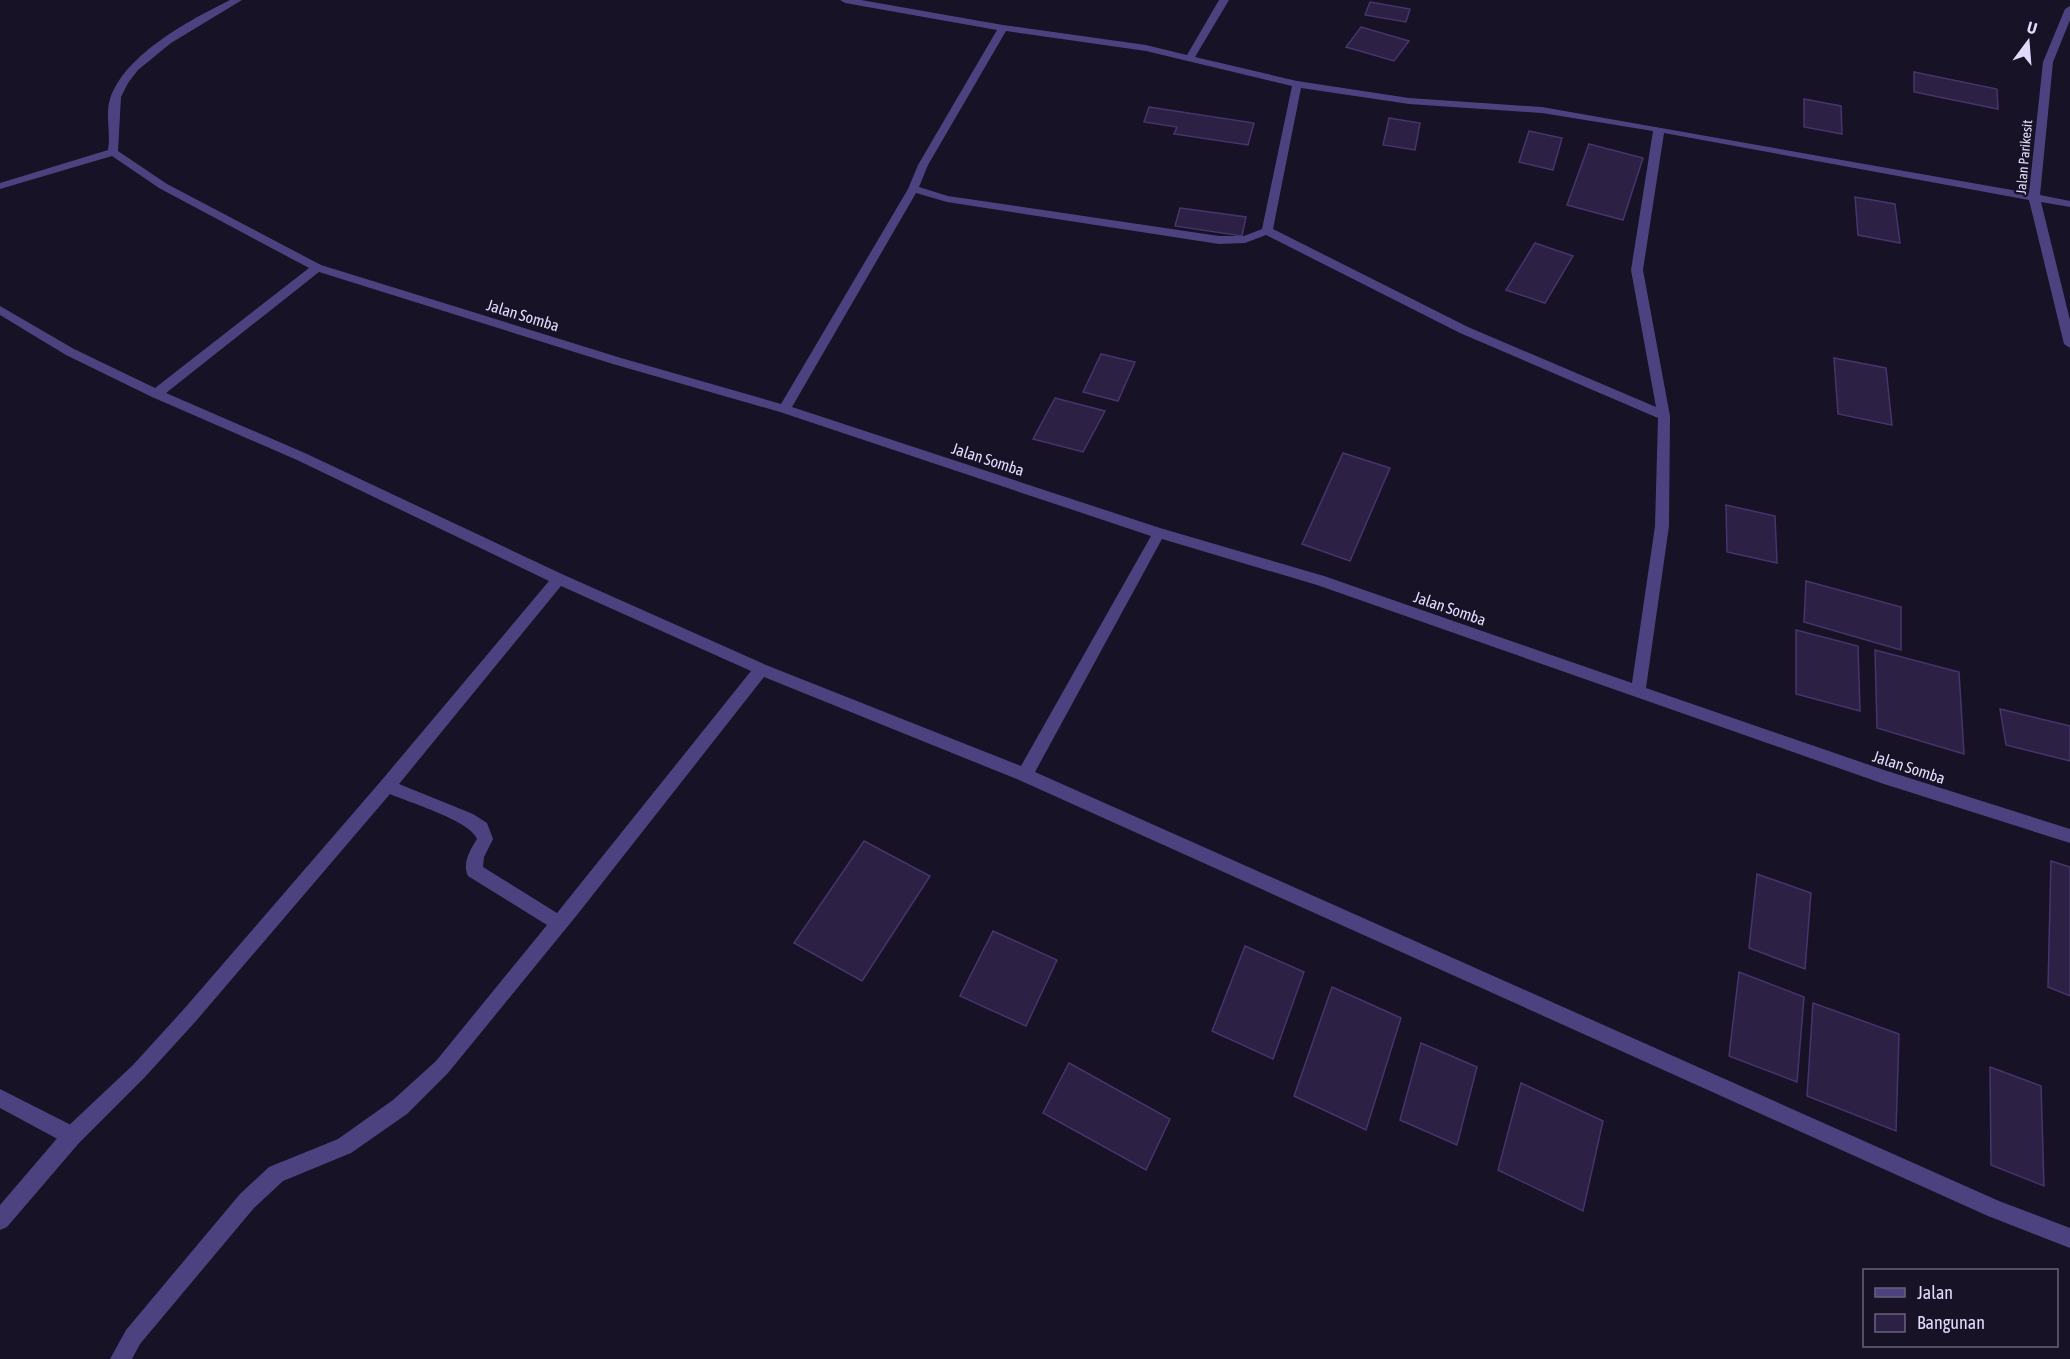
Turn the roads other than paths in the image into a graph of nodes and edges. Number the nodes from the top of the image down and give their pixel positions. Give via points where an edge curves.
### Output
1 (237, 0) edge
2 (845, 0) edge
3 (1224, 0) edge
4 (2070, 9) edge
5 (2067, 26) edge
6 (1003, 28) junction
7 (1190, 57) junction
8 (1297, 84) junction
9 (1659, 129) junction
10 (113, 152) junction
11 (0, 186) edge
12 (913, 189) junction
13 (2034, 197) junction
14 (2070, 204) edge
15 (1267, 231) junction
16 (317, 268) junction
17 (0, 310) edge
18 (2070, 344) edge
19 (156, 394) junction
20 (784, 409) junction
21 (1664, 416) junction
22 (1159, 533) junction
23 (559, 579) junction
24 (760, 669) junction
25 (1638, 691) junction
26 (1025, 775) junction
27 (387, 786) junction
28 (2070, 836) edge
29 (560, 923) junction
30 (0, 1098) edge
31 (72, 1136) junction
32 (0, 1220) edge
33 (2070, 1238) edge
34 (120, 1359) edge

1 - 10 street via 194,24 131,71 115,100
2 - 6 street
3 - 7 street
4 - 5 street, Jalan Parikesit
5 - 13 street, Jalan Parikesit via 2048,62
6 - 7 street
6 - 12 street
7 - 8 street
8 - 9 street via 1409,101 1542,110
8 - 15 street
9 - 13 street
9 - 21 street via 1637,270
10 - 11 street
10 - 16 street, Jalan Somba via 163,186
12 - 15 street via 947,199 1219,240 1245,239
12 - 20 street
13 - 14 street
13 - 18 street, Jalan Parikesit
15 - 21 street via 1464,330
16 - 19 street
16 - 20 street, Jalan Somba
17 - 19 street via 70,352
19 - 23 street via 302,457
20 - 22 street, Jalan Somba
21 - 25 street via 1662,526
22 - 25 street, Jalan Somba via 1319,580
22 - 26 street
23 - 24 street
23 - 27 street
24 - 26 street
24 - 29 street
25 - 28 street, Jalan Somba via 1884,777
26 - 33 street via 1995,1209
27 - 29 street via 481,828 485,839 476,856 474,872
27 - 31 street via 140,1071
29 - 34 street via 442,1067 400,1107 344,1146 276,1174 247,1201 133,1337
30 - 31 street
31 - 32 street

